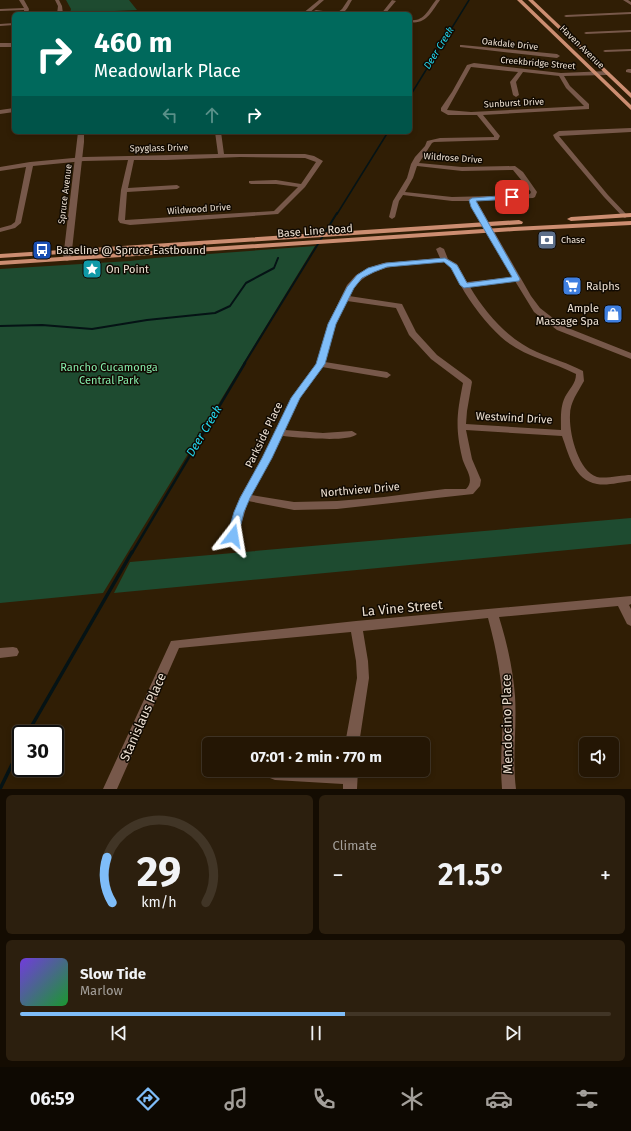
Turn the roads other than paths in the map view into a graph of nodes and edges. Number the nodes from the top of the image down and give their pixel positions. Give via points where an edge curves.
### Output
1 (21, 0) edge
2 (57, 0) edge
3 (322, 0) edge
4 (330, 0) edge
5 (350, 0) edge
6 (438, 0) edge
7 (519, 0) edge
8 (530, 0) edge
9 (625, 0) edge
10 (394, 1) edge
11 (631, 4) edge
12 (27, 8) junction
13 (0, 10) edge
14 (26, 12) edge
15 (60, 12) edge
16 (307, 12) edge
17 (315, 12) edge
18 (340, 12) edge
19 (385, 12) edge
20 (631, 13) edge
21 (566, 16) dead end
22 (412, 21) edge
23 (12, 24) edge
24 (0, 25) edge
25 (631, 31) edge
26 (586, 33) dead end
27 (0, 45) edge
28 (12, 45) edge
29 (462, 46) dead end
30 (631, 50) edge
31 (605, 52) dead end
32 (557, 56) dead end
33 (493, 59) junction
34 (521, 70) junction
35 (607, 73) junction
36 (596, 74) junction
37 (561, 75) junction
38 (516, 95) dead end
39 (631, 96) edge
40 (12, 108) edge
41 (631, 108) edge
42 (0, 110) edge
43 (444, 111) joint
44 (479, 114) junction
45 (631, 130) edge
46 (81, 134) edge
47 (218, 134) edge
48 (221, 155) junction
49 (132, 158) junction
50 (79, 160) junction
51 (30, 164) junction
52 (414, 164) junction
53 (0, 169) edge
54 (251, 182) dead end
55 (302, 186) junction
56 (177, 187) dead end
57 (124, 190) junction
58 (400, 193) junction
59 (472, 200) junction
60 (625, 216) edge
61 (392, 217) dead end
62 (631, 223) edge
63 (487, 227) junction
64 (0, 230) edge
65 (440, 249) dead end
66 (67, 255) junction
67 (0, 256) edge
68 (445, 260) junction
69 (0, 264) edge
70 (516, 279) junction
71 (464, 285) junction
72 (345, 298) junction
73 (631, 356) edge
74 (320, 364) junction
75 (387, 375) dead end
76 (461, 427) junction
77 (279, 433) junction
78 (566, 433) junction
79 (352, 434) dead end
80 (631, 478) edge
81 (245, 498) junction
82 (233, 536) dead end
83 (626, 600) edge
84 (492, 614) junction
85 (631, 621) edge
86 (356, 626) junction
87 (175, 644) joint
88 (13, 652) dead end
89 (0, 653) edge
90 (353, 737) edge
91 (320, 777) edge
92 (350, 779) edge
93 (110, 789) edge
94 (509, 789) edge

1 - 12 street
2 - 15 street
3 - 16 street
4 - 17 street
5 - 18 street
6 - 22 street via 423,20
7 - 36 main road, Haven Avenue
8 - 35 main road, Haven Avenue
9 - 11 street
10 - 19 street
12 - 13 street
12 - 14 street
20 - 21 street
23 - 24 street
25 - 26 street
27 - 28 street
29 - 33 street, Oakdale Drive
30 - 31 street
32 - 33 street, Oakdale Drive
33 - 34 street, Creekbridge Street
33 - 43 street, Creekbridge Street via 469,66
34 - 37 street, Creekbridge Street
34 - 38 street via 514,82
35 - 36 street, Creekbridge Street
35 - 39 main road, Haven Avenue
36 - 37 street, Creekbridge Street
36 - 41 main road, Haven Avenue
37 - 44 street, Sunburst Drive via 587,108
40 - 42 street
43 - 44 street, Sunburst Drive
44 - 52 street via 497,136 496,139 432,140
45 - 60 street via 556,135 613,203 612,207
46 - 50 street, Spruce Avenue
47 - 48 street
48 - 49 street, Spyglass Drive
48 - 55 street, Spyglass Drive via 276,154 318,159 319,164
49 - 50 street, Spyglass Drive
49 - 57 street
50 - 51 street, Spyglass Drive
50 - 66 street, Spruce Avenue
51 - 53 street, Spyglass Drive
51 - 64 street via 18,223
52 - 58 street via 410,178
52 - 59 street, Wildrose Drive via 462,169 515,168 534,192 533,196
54 - 55 street
55 - 57 street, Wildwood Drive via 276,213 135,222 121,220
56 - 57 street
58 - 59 street
58 - 61 street
59 - 63 street
60 - 63 main road, Base Line Road
62 - 63 main road, Base Line Road
63 - 66 main road, Base Line Road
63 - 70 street
65 - 68 street
66 - 67 main road, Base Line Road
66 - 69 main road, Base Line Road
68 - 71 street via 454,266
68 - 72 street, Parkside Place via 386,265 371,270 359,277
70 - 71 street
70 - 73 street via 537,310 548,320 560,328
71 - 78 street via 505,336 534,354 580,373 580,381 569,398 565,414
72 - 74 street, Parkside Place via 332,324
72 - 76 street via 399,306 412,333 430,352 468,382
74 - 75 street
74 - 77 street, Parkside Place via 296,398
76 - 78 street, Westwind Drive
76 - 81 street, Northview Drive via 467,458 476,480 475,486 469,492 445,492 337,505 294,506
77 - 79 street via 324,436
77 - 81 street, Parkside Place
78 - 80 street via 576,462 586,476 598,481
81 - 82 street, Parkside Place
83 - 84 street, La Vine Street
83 - 85 street
84 - 86 street, La Vine Street
84 - 94 street, Mendocino Place via 503,648 507,674
86 - 87 street, La Vine Street
86 - 90 street via 363,678
87 - 93 street, Stanislaus Place
88 - 89 street
91 - 92 street

